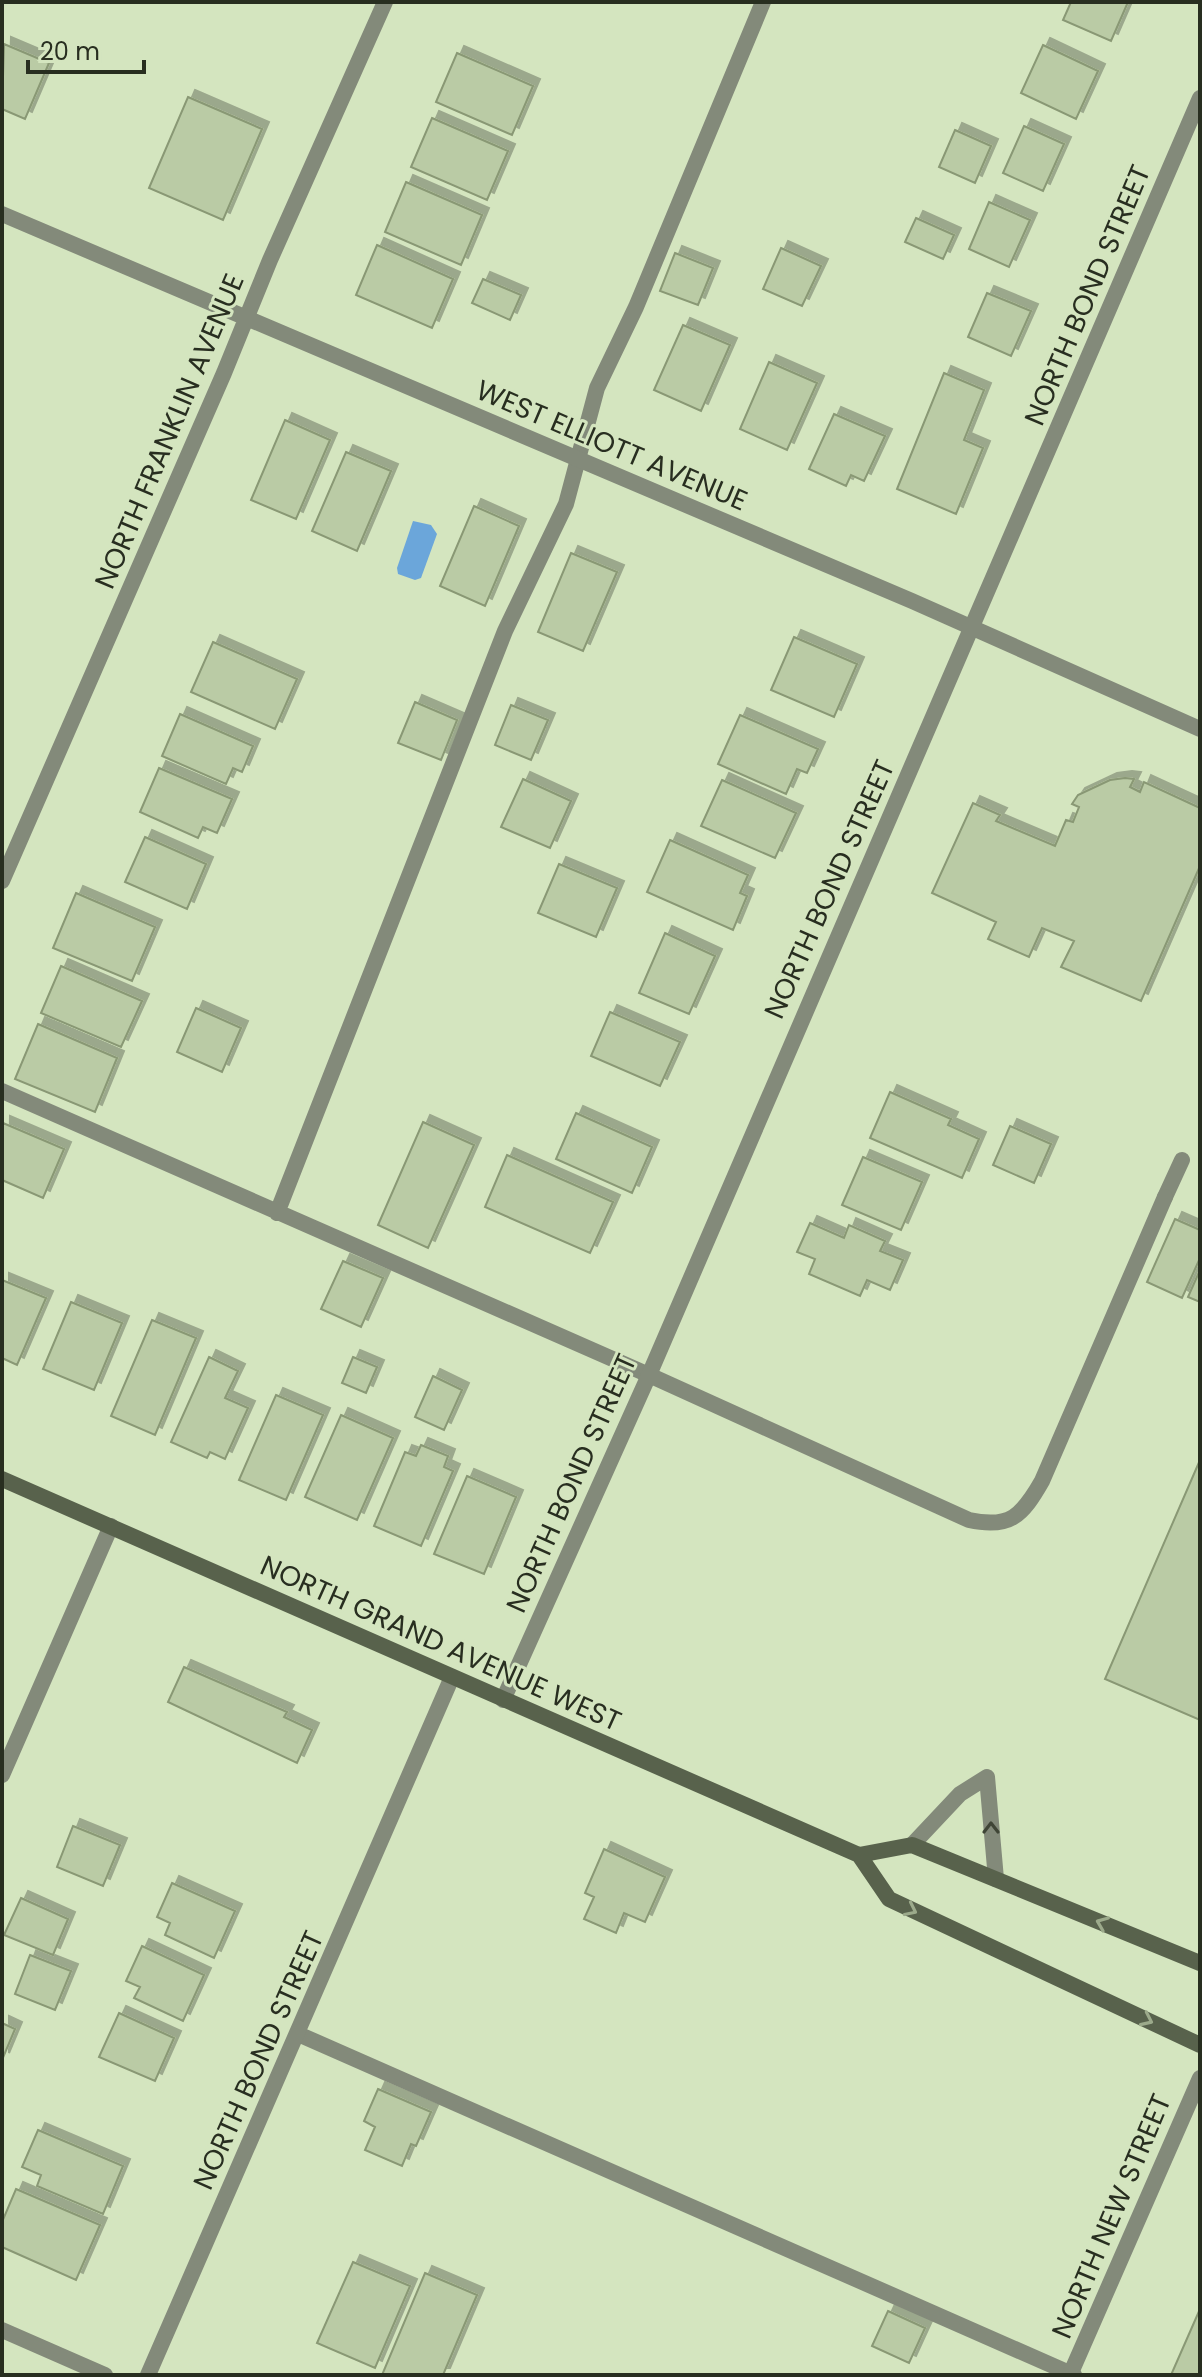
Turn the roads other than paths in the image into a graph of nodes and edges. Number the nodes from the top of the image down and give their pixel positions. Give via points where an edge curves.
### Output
1 (385, 2) edge
2 (763, 2) edge
3 (1200, 98) edge
4 (2, 214) edge
5 (247, 317) junction
6 (579, 459) junction
7 (971, 628) junction
8 (1200, 729) edge
9 (2, 881) edge
10 (2, 1091) edge
11 (1182, 1160) dead end
12 (277, 1213) junction
13 (649, 1375) junction
14 (2, 1479) edge
15 (111, 1526) junction
16 (452, 1677) junction
17 (503, 1700) junction
18 (2, 1775) edge
19 (912, 1845) junction
20 (859, 1855) junction
21 (996, 1879) junction
22 (1200, 1963) edge
23 (298, 2034) junction
24 (1200, 2045) edge
25 (1200, 2078) edge
26 (2, 2330) edge
27 (105, 2375) edge
28 (148, 2375) edge
29 (1072, 2375) edge

1 - 5 street, NORTH FRANKLIN AVENUE
2 - 6 street via 597,388
3 - 7 street, NORTH BOND STREET
4 - 5 street, WEST ELLIOTT AVENUE
5 - 6 street, WEST ELLIOTT AVENUE
5 - 9 street, NORTH FRANKLIN AVENUE
6 - 7 street, WEST ELLIOTT AVENUE
6 - 12 street via 566,504 499,646
7 - 8 street, WEST ELLIOTT AVENUE
7 - 13 street, NORTH BOND STREET
10 - 12 street
11 - 13 street via 1042,1481 1019,1515 1005,1523 969,1520
12 - 13 street
13 - 17 street, NORTH BOND STREET
14 - 15 main road, NORTH GRAND AVENUE WEST
15 - 16 main road, NORTH GRAND AVENUE WEST
15 - 18 street
16 - 17 main road, NORTH GRAND AVENUE WEST
16 - 23 street, NORTH BOND STREET
17 - 20 main road, NORTH GRAND AVENUE WEST
19 - 20 main road
19 - 21 main road
21 -> 19 street via 987,1777 960,1794
20 -> 24 main road via 889,1899
22 -> 21 main road
23 - 28 street, NORTH BOND STREET
23 - 29 street
25 - 29 street, NORTH NEW STREET
26 - 27 street

